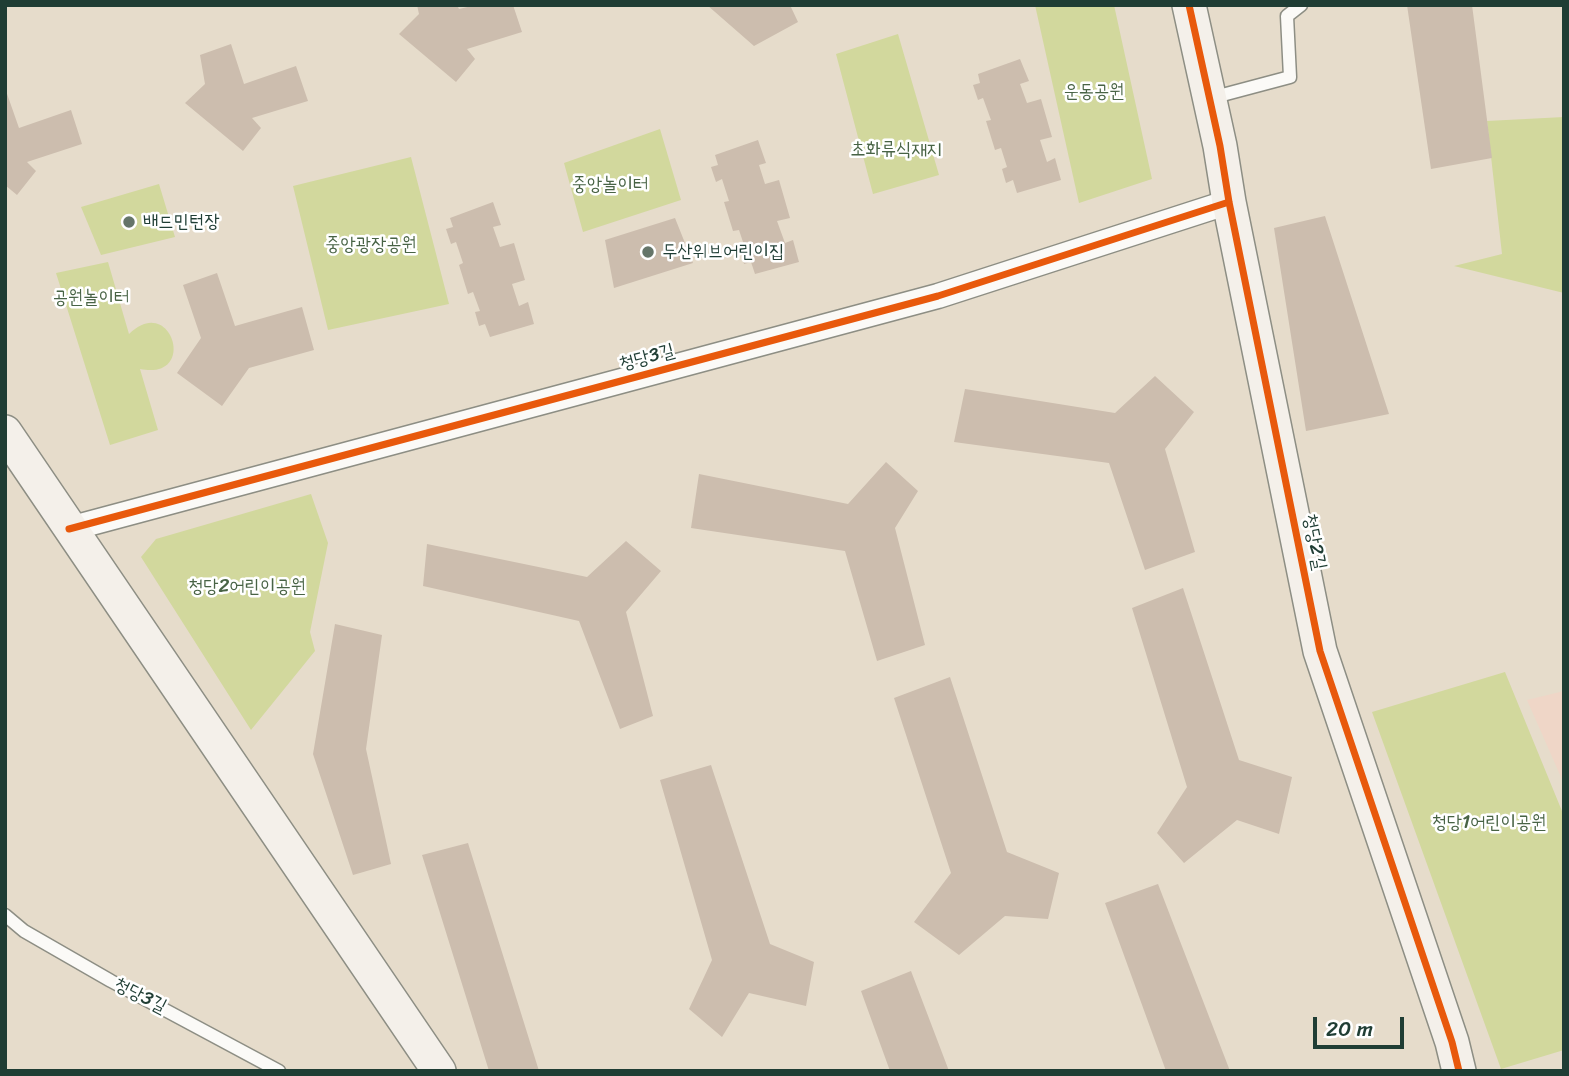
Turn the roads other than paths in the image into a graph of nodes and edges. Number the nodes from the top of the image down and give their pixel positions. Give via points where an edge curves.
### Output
1 (1189, 5) edge
2 (1301, 5) edge
3 (1210, 98) junction
4 (1229, 202) junction
5 (5, 432) edge
6 (69, 528) junction
7 (5, 915) edge
8 (279, 1071) edge
9 (439, 1071) edge
10 (1459, 1071) edge

1 - 3 street, 청당2길
2 - 3 lane via 1287,16 1290,78
3 - 4 street, 청당2길
4 - 6 street, 청당3길 via 938,296
4 - 10 street, 청당2길 via 1320,651
5 - 6 street
6 - 9 street
7 - 8 lane, 청당3길 via 24,931 111,981

